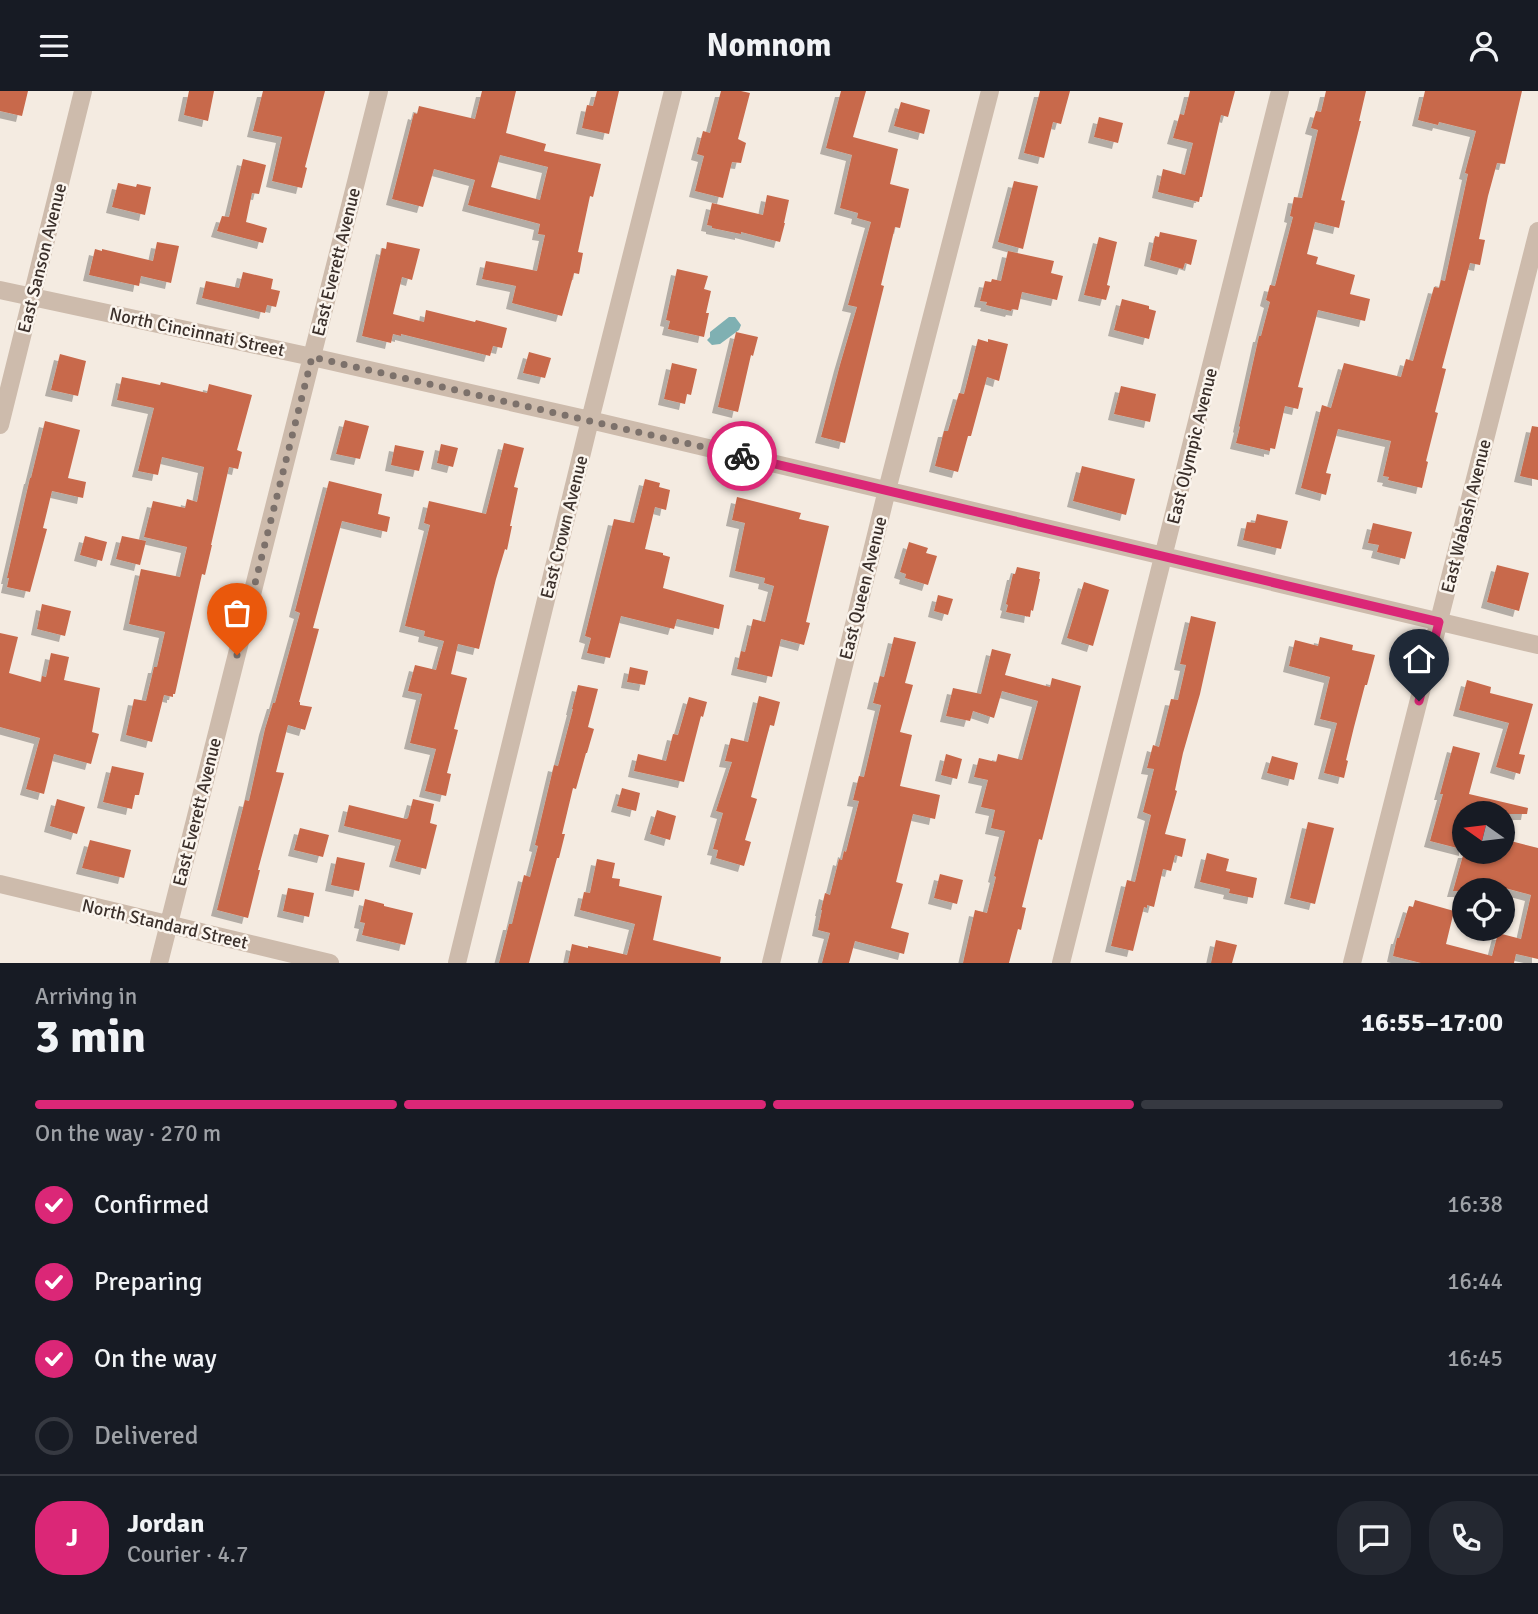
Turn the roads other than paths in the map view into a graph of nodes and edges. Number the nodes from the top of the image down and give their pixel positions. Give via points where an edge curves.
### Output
1 (83, 91) edge
2 (379, 91) edge
3 (673, 91) edge
4 (990, 91) edge
5 (1280, 91) edge
6 (1538, 231) edge
7 (0, 290) edge
8 (32, 297) junction
9 (312, 357) junction
10 (590, 420) junction
11 (0, 425) edge
12 (887, 490) junction
13 (1164, 557) junction
14 (1439, 622) junction
15 (1538, 645) edge
16 (0, 884) edge
17 (169, 925) junction
18 (159, 963) edge
19 (330, 963) edge
20 (457, 963) edge
21 (771, 963) edge
22 (1061, 963) edge
23 (1352, 963) edge

1 - 8 street, East Sanson Avenue
2 - 9 street, East Everett Avenue
3 - 10 street, East Crown Avenue
4 - 12 street, East Queen Avenue
5 - 13 street, East Olympic Avenue
6 - 14 street, East Wabash Avenue
7 - 8 street, North Cincinnati Street
8 - 9 street, North Cincinnati Street
8 - 11 street, East Sanson Avenue
9 - 10 street, North Cincinnati Street
9 - 17 street, East Everett Avenue
10 - 12 street, North Cincinnati Street
10 - 20 street, East Crown Avenue
12 - 13 street, North Cincinnati Street
12 - 21 street, East Queen Avenue
13 - 14 street, North Cincinnati Street
13 - 22 street, East Olympic Avenue
14 - 15 street, North Cincinnati Street
14 - 23 street, East Wabash Avenue
16 - 17 street, North Standard Street
17 - 18 street, East Everett Avenue
17 - 19 street, North Standard Street

